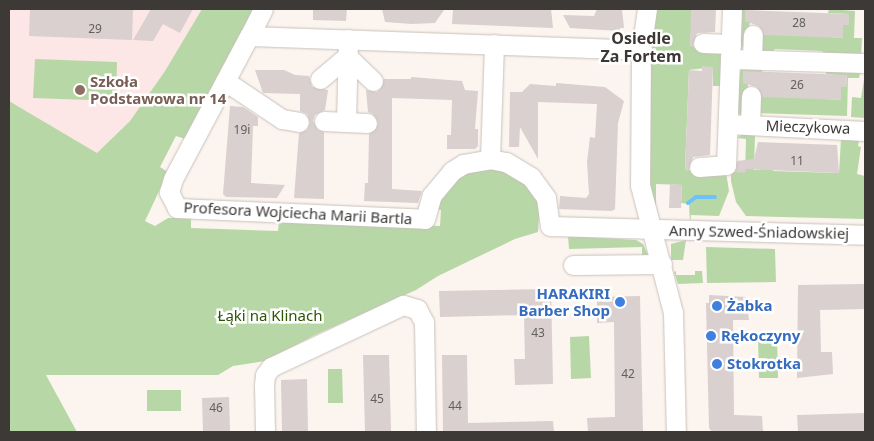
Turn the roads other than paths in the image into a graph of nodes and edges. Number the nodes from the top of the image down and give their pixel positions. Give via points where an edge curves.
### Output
1 (263, 9) edge
2 (647, 9) edge
3 (732, 9) edge
4 (753, 35) dead end
5 (249, 36) junction
6 (703, 43) dead end
7 (494, 44) junction
8 (347, 48) junction
9 (641, 50) junction
10 (730, 51) junction
11 (752, 59) junction
12 (865, 64) edge
13 (320, 80) dead end
14 (225, 81) junction
15 (373, 81) dead end
16 (751, 96) dead end
17 (324, 121) dead end
18 (299, 122) dead end
19 (346, 122) junction
20 (367, 123) dead end
21 (728, 124) junction
22 (750, 125) junction
23 (865, 131) edge
24 (490, 159) junction
25 (698, 167) dead end
26 (652, 230) junction
27 (865, 235) edge
28 (662, 264) junction
29 (573, 265) dead end
30 (265, 432) edge
31 (426, 432) edge
32 (676, 432) edge

1 - 5 street, Profesora Wojciecha Marii Bartla
2 - 9 street, Anny Szwed-Śniadowskiej
3 - 10 street
4 - 11 street
5 - 8 street
5 - 14 street, Profesora Wojciecha Marii Bartla
6 - 10 street
7 - 8 street
7 - 9 street
7 - 24 street
8 - 13 street
8 - 15 street
8 - 19 street
9 - 26 street, Anny Szwed-Śniadowskiej via 640,185
10 - 11 street
10 - 21 street
11 - 12 street
14 - 18 street via 282,119
14 - 24 street, Profesora Wojciecha Marii Bartla via 173,179 169,192 177,208 425,219 432,195 452,171 464,164
16 - 22 street, Mieczykowa
17 - 19 street
19 - 20 street
21 - 22 street, Mieczykowa
21 - 25 street via 726,165
22 - 23 street, Mieczykowa
24 - 26 street, Profesora Wojciecha Marii Bartla via 513,165 531,177 546,198 550,226
26 - 27 street, Anny Szwed-Śniadowskiej
26 - 28 street, Anny Szwed-Śniadowskiej
28 - 29 street
28 - 32 street, Anny Szwed-Śniadowskiej via 675,335
30 - 31 street via 264,380 271,367 403,305 417,309 424,322

